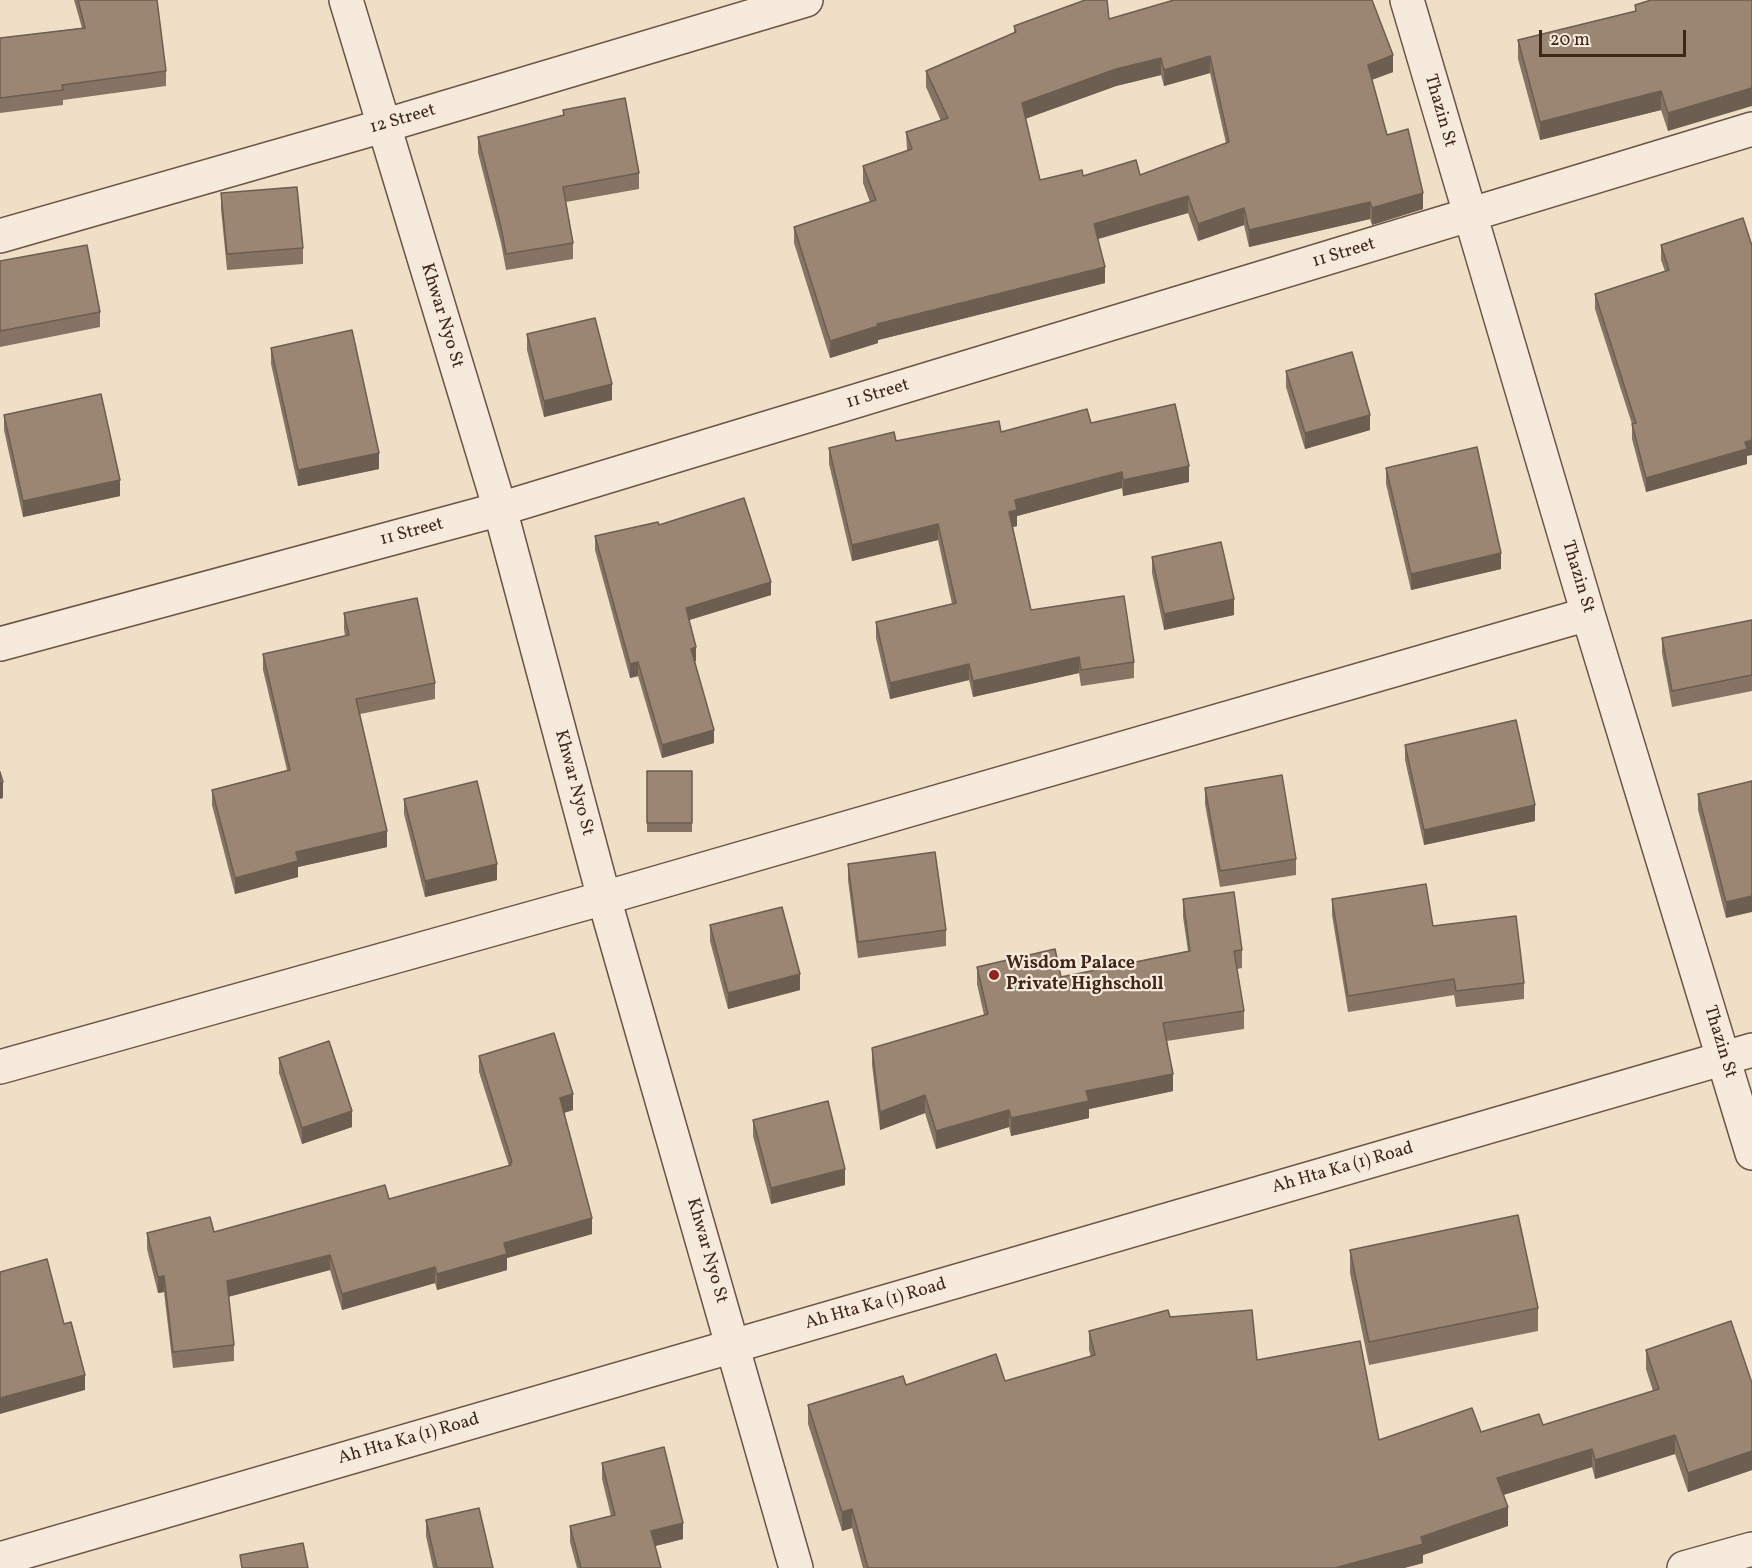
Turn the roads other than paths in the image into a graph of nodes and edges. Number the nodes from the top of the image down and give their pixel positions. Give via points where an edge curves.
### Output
1 (346, 0) edge
2 (806, 0) edge
3 (1407, 0) edge
4 (383, 126) junction
5 (1752, 129) edge
6 (1470, 216) junction
7 (0, 236) edge
8 (500, 509) junction
9 (1588, 614) junction
10 (0, 644) edge
11 (604, 898) junction
12 (1738, 1054) edge
13 (0, 1067) edge
14 (1752, 1153) edge
15 (734, 1346) junction
16 (1752, 1549) edge
17 (0, 1559) edge
18 (796, 1568) edge
19 (1684, 1568) edge

1 - 4 street, Khwar Nyo St
2 - 4 street, 12 Street
3 - 6 street, Thazin St
4 - 7 street, 12 Street
4 - 8 street, Khwar Nyo St
5 - 6 street, 11 Street
6 - 8 street, 11 Street
6 - 9 street, Thazin St
8 - 10 street, 11 Street
8 - 11 street, Khwar Nyo St
9 - 11 street
9 - 12 street, Thazin St
11 - 13 street
11 - 15 street, Khwar Nyo St
12 - 14 street, Thazin St
12 - 15 street, Ah Hta Ka (1) Road
15 - 17 street, Ah Hta Ka (1) Road
15 - 18 street, Khwar Nyo St
16 - 19 street

